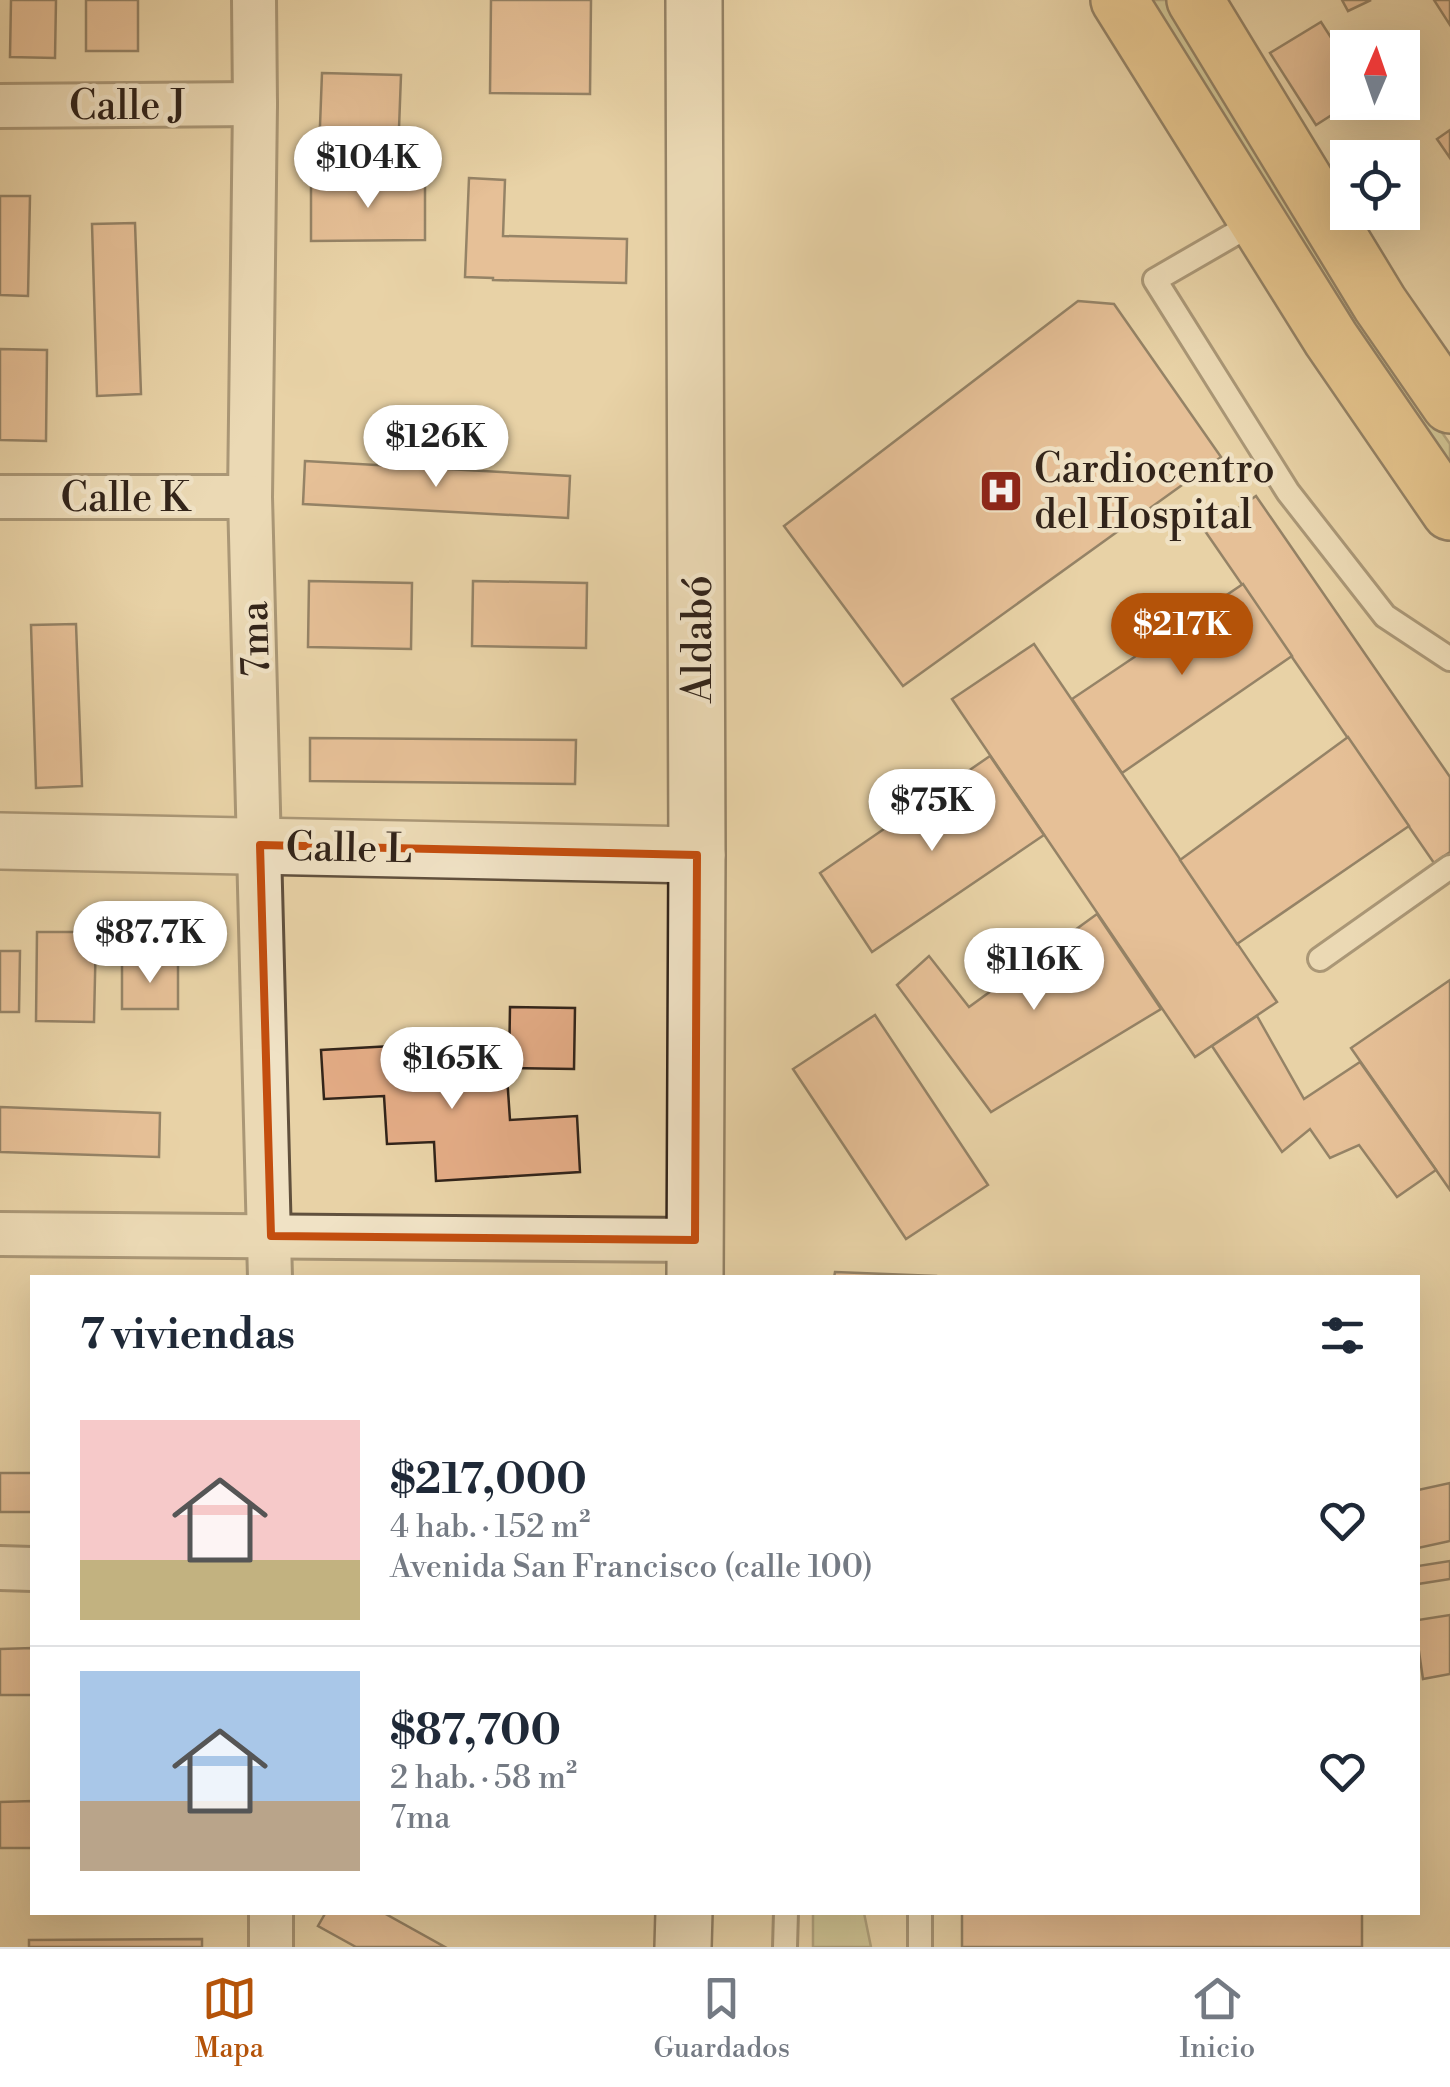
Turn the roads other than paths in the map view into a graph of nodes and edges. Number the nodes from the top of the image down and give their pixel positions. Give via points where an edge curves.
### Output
1 (254, 0) edge
2 (694, 0) edge
3 (1119, 0) edge
4 (1195, 0) edge
5 (255, 104) junction
6 (0, 106) edge
7 (1258, 221) junction
8 (1450, 406) edge
9 (0, 497) edge
10 (250, 497) junction
11 (1450, 512) edge
12 (1450, 659) edge
13 (0, 842) edge
14 (260, 845) junction
15 (697, 855) junction
16 (1450, 868) edge
17 (1320, 959) dead end
18 (0, 1234) edge
19 (270, 1257) edge
20 (695, 1259) edge
21 (0, 1568) edge
22 (30, 1568) edge
23 (271, 1915) edge
24 (684, 1915) edge
25 (786, 1915) edge
26 (920, 1915) edge
27 (271, 1947) edge
28 (684, 1947) edge
29 (785, 1947) edge
30 (920, 1947) edge

1 - 5 street, 7ma
2 - 15 main road, Aldabó
3 - 7 highway
4 - 8 highway via 1380,304
5 - 6 street, Calle J
5 - 10 street, 7ma
7 - 11 highway
7 - 12 lane via 1156,280 1312,523 1385,616
9 - 10 street, Calle K
10 - 14 street, 7ma
13 - 14 main road, Calle L
14 - 15 main road, Calle L
14 - 19 street, 7ma
15 - 20 main road, Aldabó
16 - 17 lane
18 - 19 street
19 - 20 street
21 - 22 street
23 - 27 street
24 - 28 main road
25 - 29 lane
26 - 30 lane

